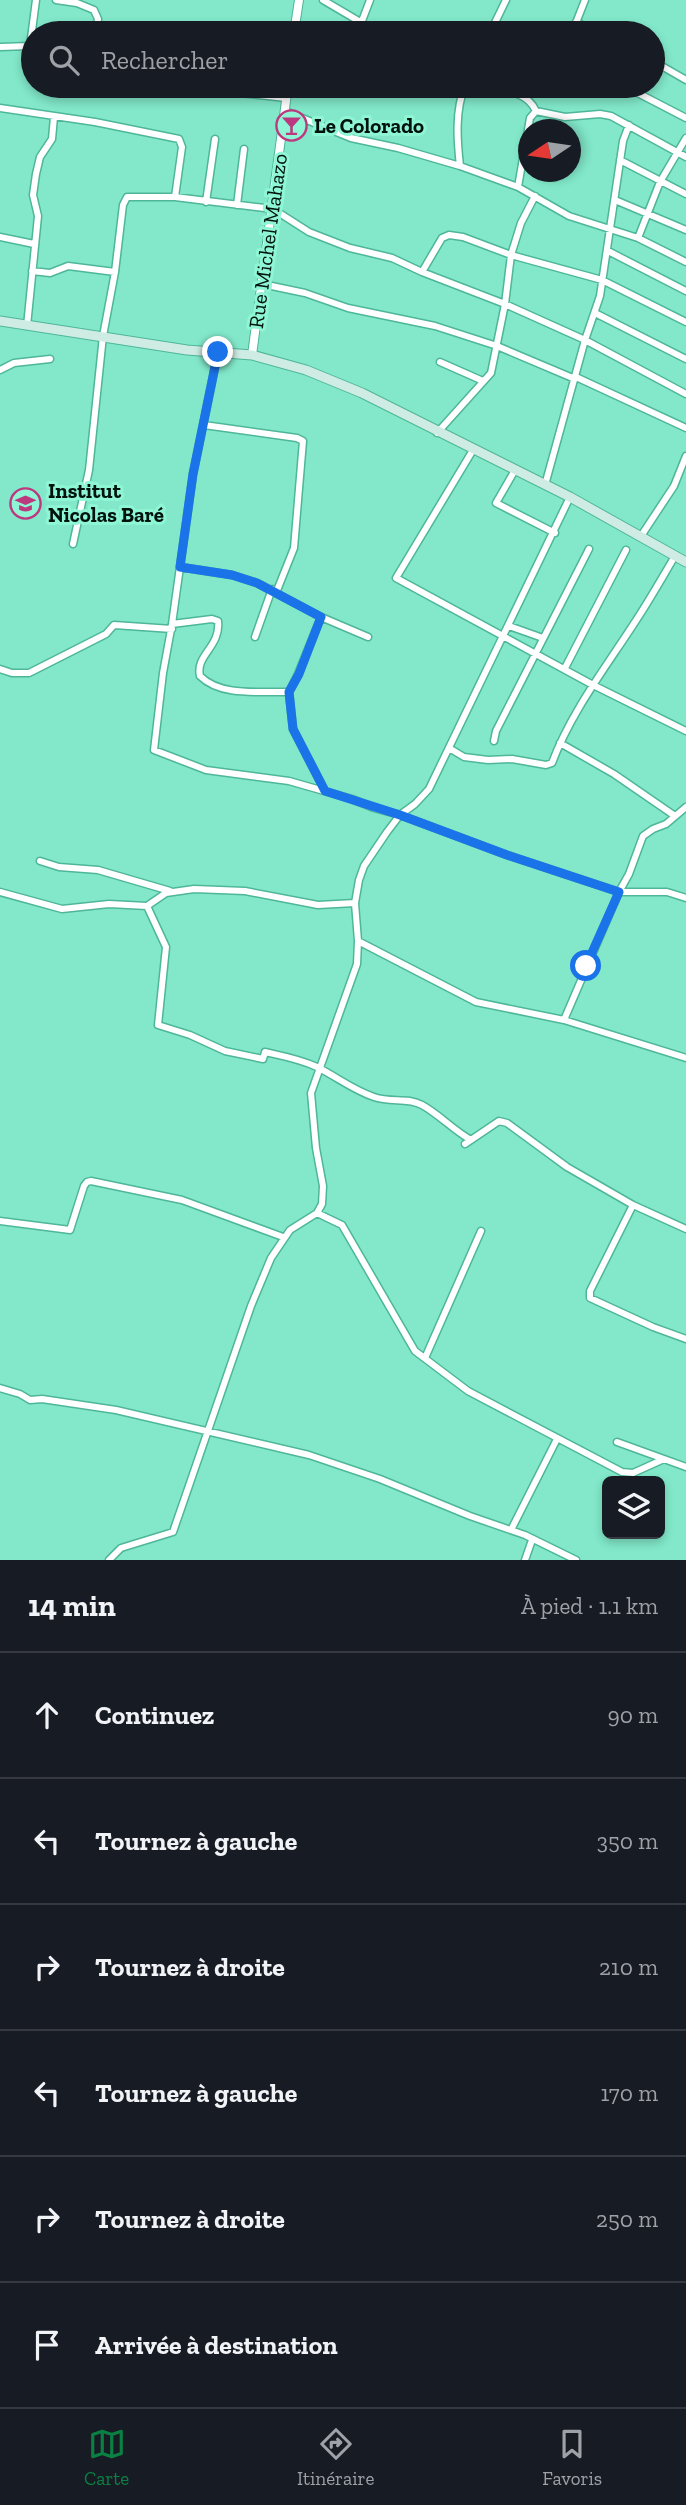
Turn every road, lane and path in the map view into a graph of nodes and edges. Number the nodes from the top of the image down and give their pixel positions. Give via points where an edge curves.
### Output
1 (36, 0) edge
2 (56, 0) edge
3 (299, 0) edge
4 (323, 0) edge
5 (370, 0) edge
6 (506, 0) edge
7 (585, 0) edge
8 (33, 21) edge
9 (98, 21) edge
10 (296, 21) edge
11 (362, 21) joint
12 (496, 21) edge
13 (576, 21) edge
14 (21, 46) edge
15 (0, 47) edge
16 (665, 68) edge
17 (686, 80) edge
18 (278, 98) edge
19 (461, 98) edge
20 (526, 98) edge
21 (649, 98) edge
22 (286, 99) joint
23 (0, 107) edge
24 (285, 111) junction
25 (537, 111) junction
26 (54, 117) junction
27 (686, 118) edge
28 (629, 125) junction
29 (686, 138) edge
30 (215, 139) dead end
31 (244, 149) dead end
32 (678, 153) junction
33 (686, 157) edge
34 (620, 160) junction
35 (460, 166) junction
36 (660, 182) junction
37 (518, 187) junction
38 (686, 194) edge
39 (535, 196) junction
40 (175, 197) junction
41 (615, 200) junction
42 (206, 202) junction
43 (237, 205) junction
44 (273, 209) junction
45 (650, 213) junction
46 (611, 228) junction
47 (686, 230) edge
48 (0, 237) edge
49 (638, 238) junction
50 (33, 244) junction
51 (608, 251) junction
52 (511, 255) junction
53 (686, 262) edge
54 (32, 271) junction
55 (115, 272) junction
56 (422, 272) junction
57 (602, 280) junction
58 (262, 284) junction
59 (686, 291) edge
60 (505, 304) junction
61 (594, 313) junction
62 (0, 321) edge
63 (686, 322) edge
64 (27, 326) junction
65 (103, 337) junction
66 (585, 340) junction
67 (497, 346) junction
68 (218, 352) junction
69 (252, 355) junction
70 (50, 359) dead end
71 (686, 359) edge
72 (440, 362) dead end
73 (0, 370) edge
74 (575, 378) junction
75 (483, 381) junction
76 (686, 394) edge
77 (204, 425) junction
78 (686, 428) edge
79 (438, 433) junction
80 (473, 450) junction
81 (686, 456) edge
82 (514, 470) junction
83 (545, 485) junction
84 (570, 497) junction
85 (555, 533) junction
86 (641, 536) junction
87 (73, 544) dead end
88 (589, 549) dead end
89 (626, 550) dead end
90 (675, 556) junction
91 (686, 562) edge
92 (180, 567) junction
93 (274, 591) junction
94 (321, 617) junction
95 (509, 625) junction
96 (172, 626) junction
97 (504, 635) junction
98 (255, 637) dead end
99 (368, 637) dead end
100 (540, 637) dead end
101 (537, 652) junction
102 (565, 668) junction
103 (0, 669) edge
104 (593, 685) junction
105 (289, 692) junction
106 (686, 731) edge
107 (494, 741) dead end
108 (560, 743) junction
109 (449, 748) junction
110 (325, 791) junction
111 (686, 807) edge
112 (400, 815) junction
113 (676, 816) junction
114 (40, 861) dead end
115 (0, 892) edge
116 (171, 892) junction
117 (619, 892) junction
118 (686, 898) edge
119 (355, 903) junction
120 (147, 906) junction
121 (358, 941) junction
122 (564, 1020) junction
123 (686, 1058) edge
124 (319, 1068) junction
125 (633, 1205) junction
126 (317, 1213) junction
127 (0, 1222) edge
128 (686, 1229) edge
129 (481, 1231) dead end
130 (283, 1237) junction
131 (686, 1339) edge
132 (425, 1358) junction
133 (0, 1388) edge
134 (207, 1432) junction
135 (557, 1439) junction
136 (617, 1442) dead end
137 (664, 1459) junction
138 (686, 1467) edge
139 (511, 1530) junction
140 (532, 1540) junction
141 (109, 1560) edge
142 (525, 1560) edge
143 (576, 1560) edge

1 - 8 street
2 - 9 street via 94,10
3 - 10 street
4 - 11 street
5 - 11 street
6 - 12 street
7 - 13 street
14 - 15 street
16 - 17 street
18 - 22 street
19 - 35 street
20 - 25 street
21 - 27 street
22 - 24 street, Rue Michel Mahazo
23 - 26 street
24 - 35 street via 351,138
24 - 44 street, Rue Michel Mahazo
25 - 28 street via 565,117 600,114
25 - 37 street via 530,118
26 - 40 street via 179,139 182,147
26 - 50 street via 52,139 36,174 33,195 38,216
28 - 32 street
28 - 34 street
29 - 32 street
30 - 42 street
31 - 43 street
32 - 33 street
32 - 36 street
34 - 36 street
34 - 41 street
35 - 37 street
36 - 38 street
36 - 45 street
37 - 39 street
39 - 46 street via 569,216
39 - 52 street
40 - 42 street
40 - 55 street via 125,199
41 - 45 street
41 - 46 street
42 - 43 street
43 - 44 street
44 - 56 street via 309,232
44 - 58 street, Rue Michel Mahazo
45 - 47 street
45 - 49 street
46 - 49 street
46 - 51 street
48 - 50 street
49 - 53 street
50 - 54 street
51 - 57 street
51 - 59 street
52 - 56 street via 449,235 442,237
52 - 57 street
52 - 60 street
54 - 55 street via 50,273 68,266
54 - 64 street
55 - 65 street
56 - 60 street
57 - 61 street
57 - 63 street
58 - 67 street via 416,321
58 - 69 street, Rue Michel Mahazo
60 - 66 street
60 - 67 street
61 - 66 street
61 - 71 street
62 - 64 main road
64 - 65 main road
65 - 68 main road
65 - 87 street via 89,470
66 - 74 street
66 - 76 street
67 - 74 street
67 - 75 street via 491,373
68 - 69 main road
68 - 77 street
69 - 79 main road via 329,379
70 - 73 street via 13,363
72 - 75 street
74 - 78 street
74 - 83 street
75 - 79 street
77 - 92 street
77 - 93 street via 303,441 294,548
79 - 80 main road
80 - 82 main road
80 - 97 street via 396,578
81 - 86 street via 674,486
82 - 83 main road
82 - 85 street via 496,503
83 - 84 main road
84 - 85 street
84 - 86 main road
85 - 95 street
86 - 90 main road
88 - 101 street
89 - 102 street
90 - 91 main road
90 - 104 street
92 - 93 street via 232,575
92 - 96 street
93 - 94 street
93 - 98 street
94 - 99 street
94 - 105 street
95 - 97 street
95 - 100 street
96 - 103 street via 114,625 106,634 29,673
96 - 105 street via 218,621 216,642 199,666 205,681 224,690
96 - 110 street via 155,750 206,770 279,779
97 - 101 street
97 - 109 street
101 - 102 street
101 - 107 street
102 - 104 street
104 - 106 street
104 - 108 street
105 - 110 street via 293,729
108 - 109 street via 552,763 546,765 464,757
108 - 113 street
109 - 112 street via 429,789
110 - 112 street
111 - 113 street
112 - 117 street
112 - 119 street via 363,866
113 - 117 street via 643,836
114 - 116 street via 98,870
115 - 120 street via 62,909
116 - 119 street via 236,890 318,905
116 - 120 street
117 - 118 street via 667,892
117 - 122 street
119 - 121 street
120 - 124 street via 166,947 158,1025 226,1051 262,1059 265,1052
121 - 122 street via 476,1002
121 - 124 street via 351,986
122 - 123 street
124 - 125 street via 376,1098 420,1104 468,1142 499,1121 507,1123 567,1167
124 - 126 street via 311,1099 323,1186 323,1204
125 - 128 street
125 - 131 street via 590,1298
126 - 130 street
126 - 132 street via 342,1225 415,1351
127 - 130 street via 70,1230 84,1186 91,1181 182,1200
129 - 132 street
130 - 134 street via 251,1306
132 - 135 street via 468,1391
133 - 134 street via 30,1400 116,1410
134 - 139 street via 309,1455
134 - 141 street via 173,1532 121,1548
135 - 137 street via 622,1472 633,1474
135 - 139 street
136 - 137 street
137 - 138 street
139 - 140 street
140 - 142 street
140 - 143 street

